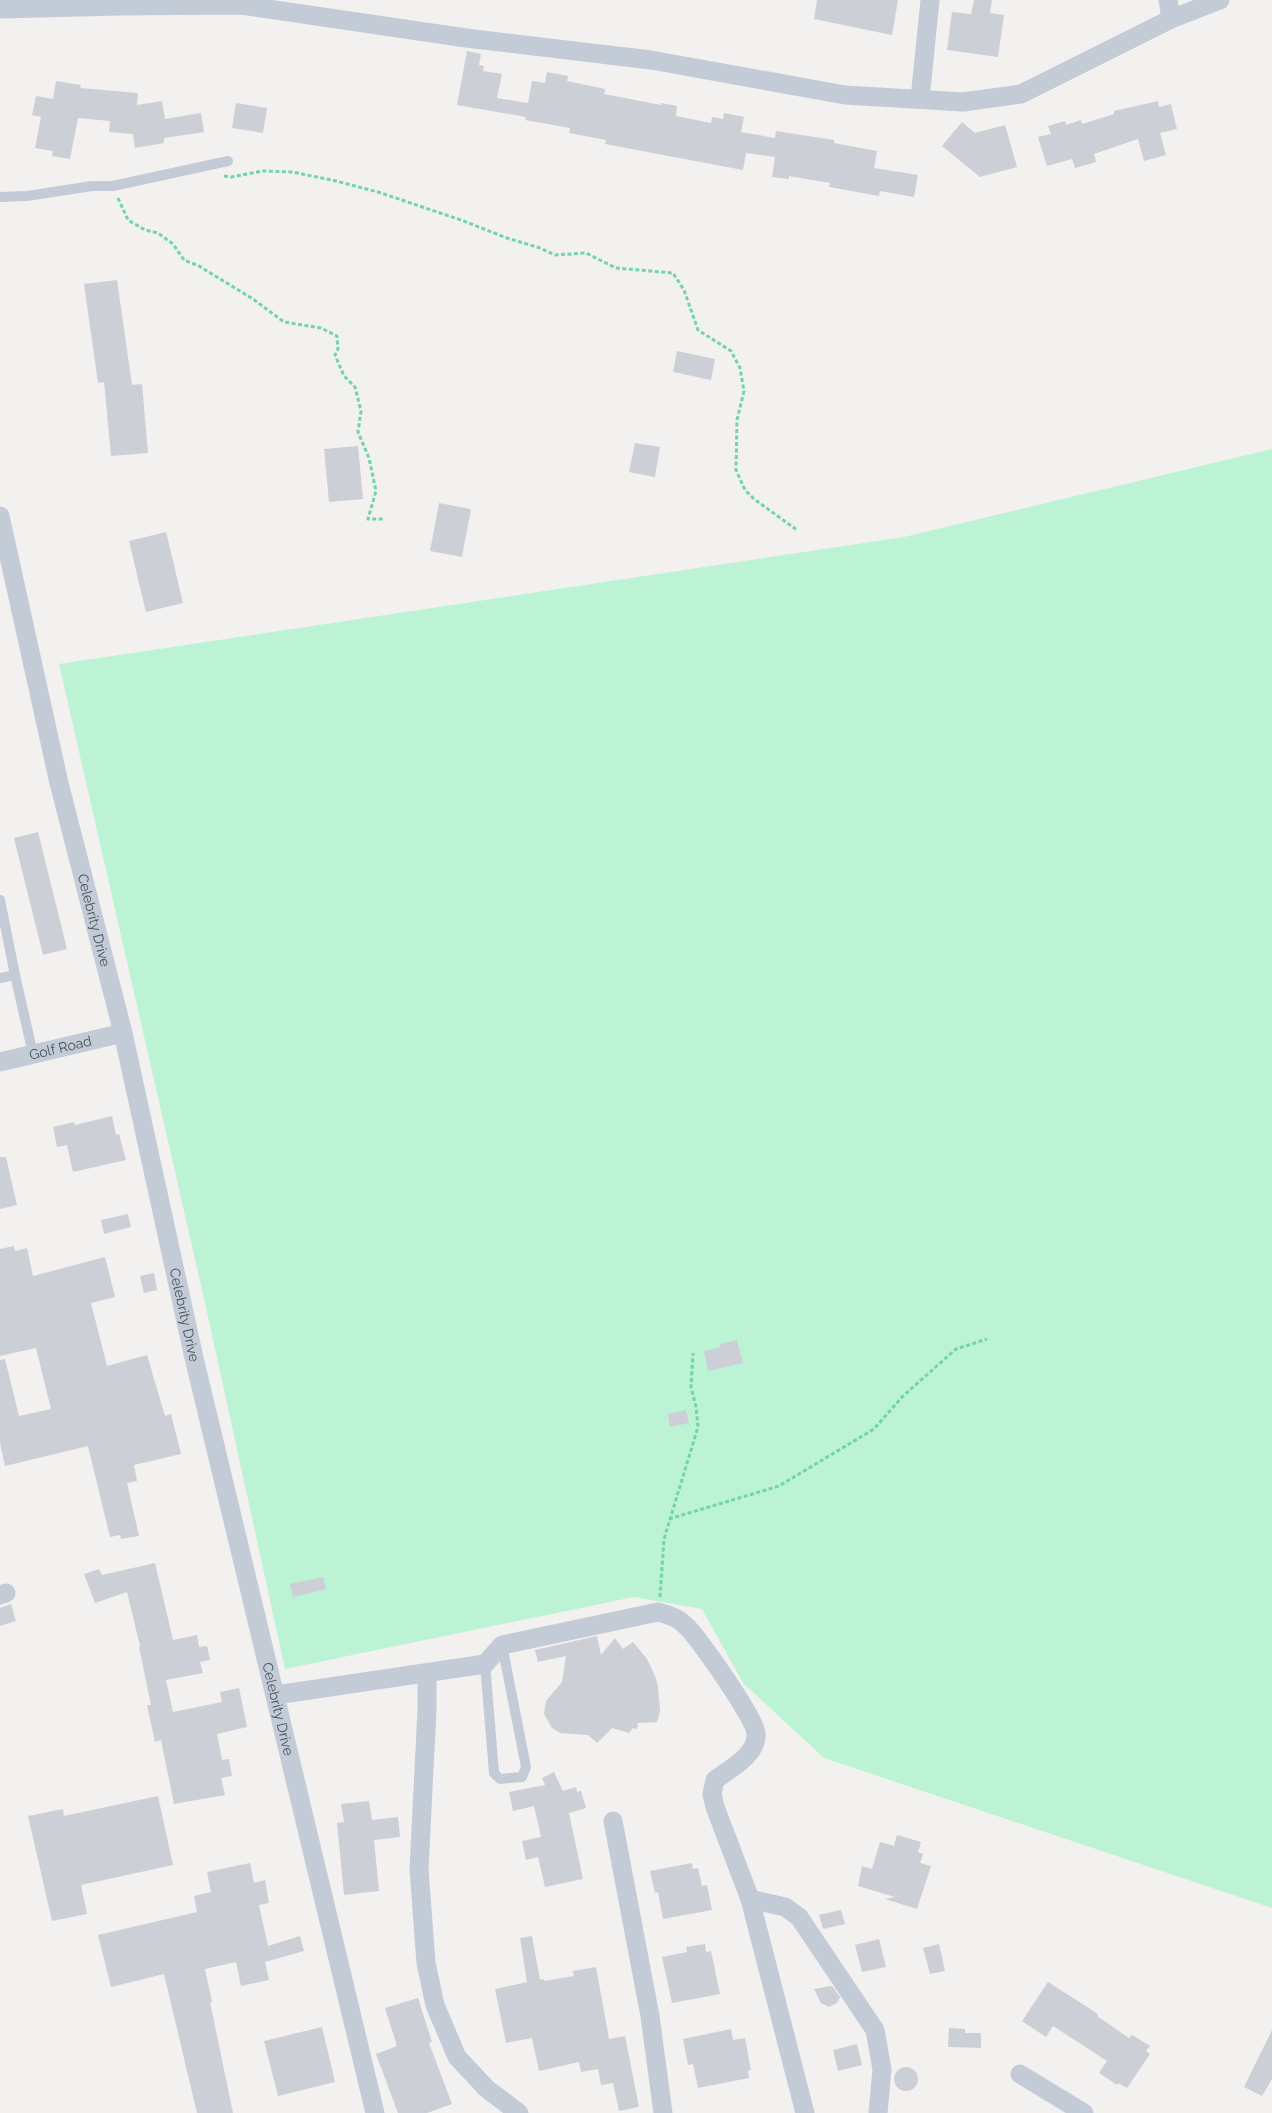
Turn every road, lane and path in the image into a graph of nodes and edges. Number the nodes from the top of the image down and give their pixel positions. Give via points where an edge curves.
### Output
1 (930, 0) edge
2 (1220, 0) edge
3 (205, 3) edge
4 (1170, 9) edge
5 (0, 10) edge
6 (920, 99) junction
7 (228, 161) dead end
8 (192, 170) junction
9 (113, 186) junction
10 (0, 197) edge
11 (0, 516) edge
12 (384, 518) dead end
13 (797, 530) dead end
14 (0, 900) edge
15 (15, 975) junction
16 (0, 978) edge
17 (123, 1032) junction
18 (33, 1054) junction
19 (0, 1062) edge
20 (987, 1339) dead end
21 (693, 1352) dead end
22 (669, 1519) junction
23 (658, 1612) junction
24 (502, 1645) junction
25 (485, 1664) junction
26 (427, 1674) junction
27 (276, 1695) junction
28 (613, 1821) dead end
29 (750, 1898) junction
30 (1020, 2074) dead end
31 (375, 2113) edge
32 (519, 2113) edge
33 (663, 2113) edge
34 (806, 2113) edge
35 (878, 2113) edge
36 (1084, 2113) edge

1 - 6 street
2 - 4 street
3 - 5 street
3 - 6 street via 242,5 466,38 650,60 845,95
4 - 6 street via 1021,94 963,102
7 - 8 lane
8 - 9 lane
8 - 13 path via 231,177 264,171 292,172 332,180 378,192 555,255 586,253 616,268 673,273 684,290 698,330 731,351 740,368 744,391 737,420 736,470 744,490
9 - 10 lane
9 - 12 path via 128,220 145,230 158,232 173,244 184,260 253,299 284,322 321,328 337,336 335,355 344,376 355,387 361,411 358,432 369,458 376,491 368,519
11 - 17 street, Celebrity Drive via 59,783
14 - 15 lane
15 - 16 lane
15 - 18 lane
17 - 18 street, Golf Road
17 - 27 street, Celebrity Drive via 194,1358
18 - 19 street, Golf Road
20 - 22 path via 956,1349 903,1396 874,1429 779,1486
21 - 22 path via 691,1387 698,1427
22 - 23 path
23 - 24 street
23 - 29 street via 685,1625 736,1694 756,1733 753,1748 715,1780 712,1794
24 - 25 street
24 - 25 lane via 526,1767 522,1777 500,1779 494,1773
25 - 26 street
26 - 27 street
26 - 32 street via 419,1869 426,1963 434,2005 457,2057 487,2089
27 - 31 street, Celebrity Drive
28 - 33 street via 650,2016
29 - 34 street
29 - 35 street via 785,1907 799,1917 874,2030 882,2069
30 - 36 street

